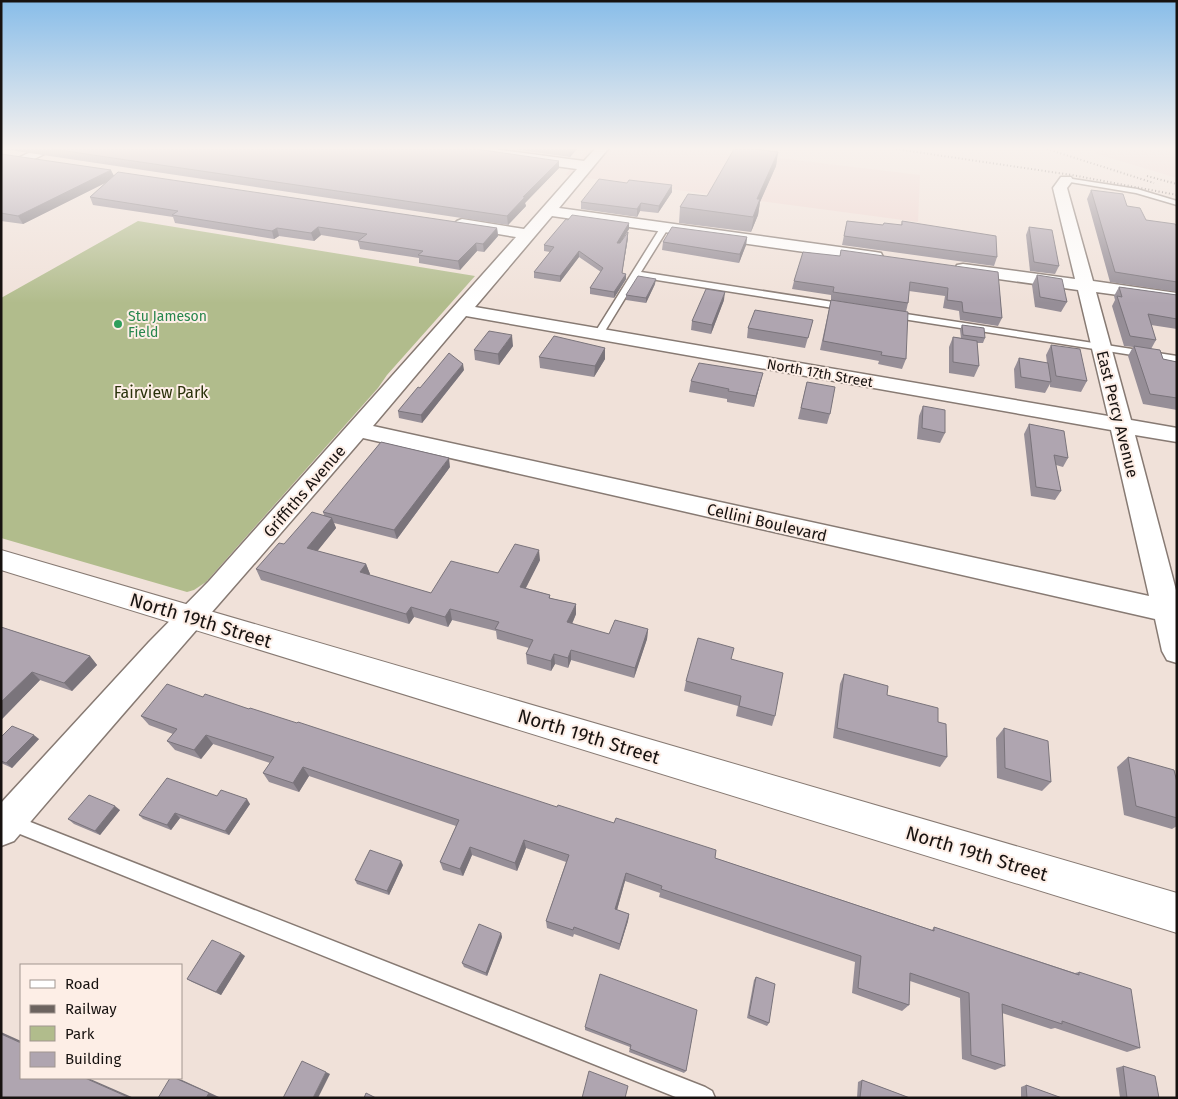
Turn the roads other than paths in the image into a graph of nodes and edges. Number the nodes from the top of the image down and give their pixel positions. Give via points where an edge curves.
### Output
1 (558, 200) edge
2 (1063, 200) edge
3 (549, 211) junction
4 (450, 222) edge
5 (665, 227) junction
6 (528, 234) junction
7 (887, 258) edge
8 (945, 266) edge
9 (635, 274) junction
10 (1086, 286) junction
11 (1177, 298) edge
12 (858, 309) edge
13 (462, 310) junction
14 (887, 314) edge
15 (599, 334) junction
16 (1102, 347) junction
17 (1177, 359) edge
18 (1120, 425) junction
19 (358, 430) junction
20 (1177, 435) edge
21 (1, 560) edge
22 (1172, 612) edge
23 (192, 617) junction
24 (1177, 651) edge
25 (3, 823) edge
26 (1177, 913) edge
27 (704, 1098) edge

1 - 3 street, Griffiths Avenue
2 - 10 street, East Percy Avenue
3 - 5 street
3 - 6 street, Griffiths Avenue
4 - 6 street
5 - 7 street
5 - 9 lane
6 - 13 street, Griffiths Avenue
8 - 10 street
9 - 12 lane
9 - 15 lane
10 - 11 street
10 - 16 street, East Percy Avenue
13 - 15 street, North 17th Street
13 - 19 street, Griffiths Avenue
14 - 16 lane
15 - 18 street, North 17th Street
16 - 17 lane
16 - 18 street, East Percy Avenue
18 - 20 street, North 17th Street
18 - 22 street, East Percy Avenue
19 - 22 street, Cellini Boulevard
19 - 23 street, Griffiths Avenue
21 - 23 street, North 19th Street
22 - 24 street, East Percy Avenue
23 - 25 street, Griffiths Avenue
23 - 26 street, North 19th Street
25 - 27 lane

